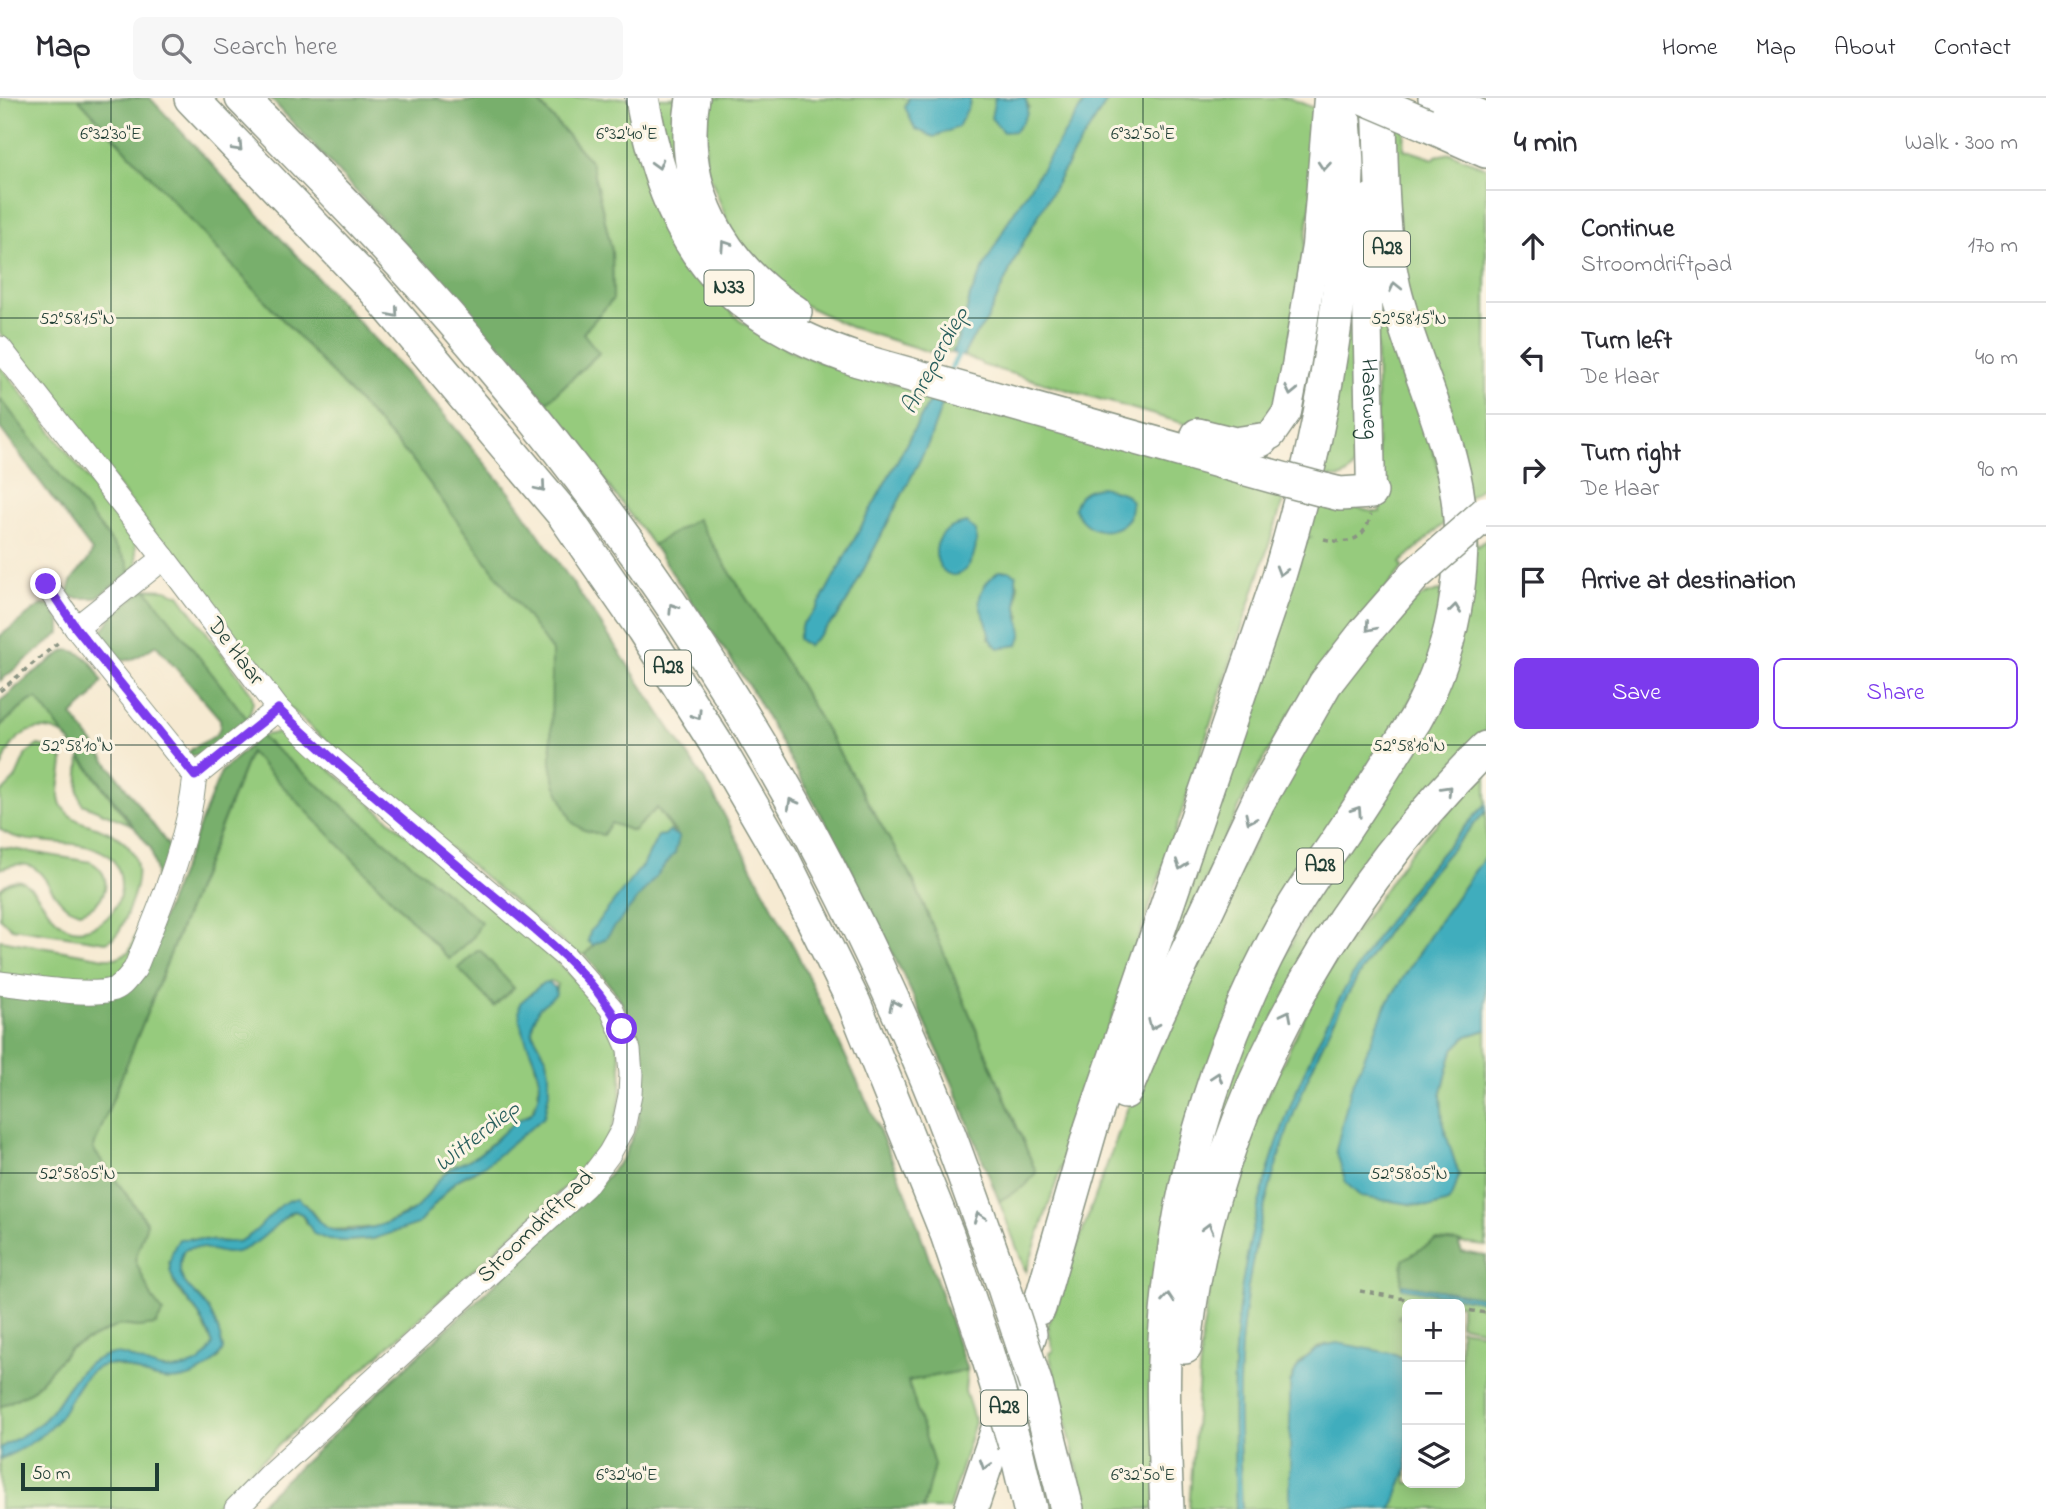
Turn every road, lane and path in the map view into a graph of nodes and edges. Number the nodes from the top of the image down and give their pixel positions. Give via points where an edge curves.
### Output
1 (191, 98) edge
2 (242, 98) edge
3 (642, 98) edge
4 (693, 98) edge
5 (1328, 98) edge
6 (1342, 98) edge
7 (1365, 98) edge
8 (1379, 98) edge
9 (1431, 111) edge
10 (1486, 119) edge
11 (1486, 151) edge
12 (0, 348) edge
13 (924, 368) junction
14 (973, 382) junction
15 (1261, 440) joint
16 (1371, 492) junction
17 (1486, 513) edge
18 (1324, 539) dead end
19 (164, 558) junction
20 (46, 584) dead end
21 (76, 628) junction
22 (0, 691) edge
23 (278, 709) junction
24 (1486, 748) edge
25 (195, 776) junction
26 (0, 983) edge
27 (1360, 1291) dead end
28 (1406, 1299) edge
29 (1039, 1308) junction
30 (1465, 1310) edge
31 (1486, 1314) edge
32 (236, 1509) edge
33 (971, 1509) edge
34 (1030, 1509) edge
35 (1067, 1509) edge
36 (1169, 1509) edge

1 -> 34 highway, A28, bridge via 373,288 564,515 700,719 783,861 854,1003 947,1234 1015,1445
35 -> 2 highway, A28, bridge via 1002,1281 939,1107 843,896 735,704 593,495 485,359 396,258
3 -> 13 highway, N33 via 667,195 680,225 734,293 766,319 802,339 858,360
13 -> 4 highway, N33 via 804,318 743,271 706,213 696,186 690,154
5 -> 15 main road via 1315,246 1287,412 1271,435
6 -> 29 highway, A28 via 1347,171 1338,301 1301,505 1090,1128
7 - 9 highway, bridge
8 - 16 main road, Haarweg via 1371,162 1367,298
36 -> 8 highway, A28 via 1164,1360 1171,1273 1186,1186 1217,1076 1250,991 1288,917 1428,698 1452,629 1460,542 1456,487 1439,421 1407,333 1387,251
9 - 10 highway
9 - 11 highway
12 - 19 street, De Haar
13 - 14 highway, N33
14 - 15 highway, N33 via 1222,442
14 - 16 highway, N33, bridge via 1286,480 1340,494
16 - 18 path via 1366,530 1341,543
17 -> 29 highway, A28, bridge via 1415,575 1367,630 1325,684 1258,802 1155,1020
19 - 21 street
19 - 23 street, De Haar
20 - 21 street
21 - 22 path
21 - 25 street
23 - 25 street, De Haar
23 - 32 street, Stroomdriftpad via 565,956 611,1008 629,1049 631,1074 623,1129 585,1186
36 -> 24 highway, A28 via 1188,1323 1200,1256 1229,1151 1261,1070 1294,1002 1382,864
25 - 26 street via 180,857 135,969 123,984 96,993
27 - 28 path
29 -> 33 highway, A28
30 - 31 path

